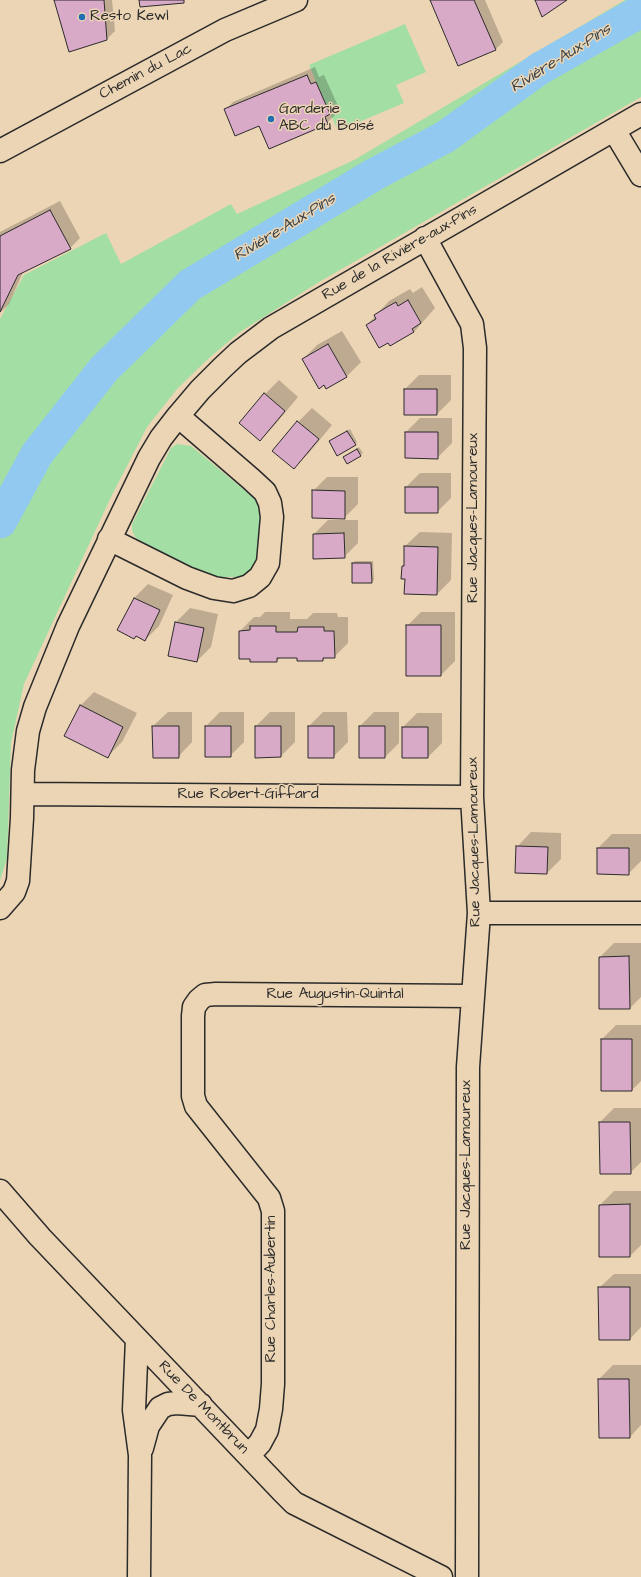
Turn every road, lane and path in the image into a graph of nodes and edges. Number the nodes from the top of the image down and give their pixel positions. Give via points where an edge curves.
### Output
1 (296, 0) edge
2 (641, 114) edge
3 (614, 130) junction
4 (0, 151) edge
5 (641, 175) edge
6 (425, 238) junction
7 (178, 416) junction
8 (109, 539) junction
9 (23, 794) junction
10 (472, 797) junction
11 (0, 908) edge
12 (479, 913) junction
13 (641, 913) edge
14 (472, 996) junction
15 (199, 1000) joint
16 (0, 1191) edge
17 (137, 1339) junction
18 (201, 1405) junction
19 (140, 1455) junction
20 (248, 1455) junction
21 (139, 1577) edge
22 (441, 1577) edge
23 (466, 1577) edge

1 - 4 street, Chemin du Lac via 226,30
2 - 3 street, Rue de la Rivière-aux-Pins
3 - 5 street
3 - 6 street, Rue de la Rivière-aux-Pins
6 - 7 street, Rue de la Rivière-aux-Pins via 289,317 254,341 222,368
6 - 10 street, Rue Jacques-Lamoureux via 465,309 474,336
7 - 8 street, Rue de la Rivière-aux-Pins via 149,458
7 - 8 street via 265,492 272,517 268,563 260,577 249,586 233,591 214,588 187,578
8 - 9 street, Rue de la Rivière-aux-Pins via 65,631 35,707 28,731
9 - 10 street, Rue Robert-Giffard
9 - 11 street, Rue de la Rivière-aux-Pins via 18,881 14,892
10 - 12 street, Rue Jacques-Lamoureux
12 - 13 street
12 - 14 street, Rue Jacques-Lamoureux
14 - 15 street, Rue Augustin-Quintal via 216,994 205,995
14 - 23 street, Rue Jacques-Lamoureux via 468,1075
15 - 20 street, Rue Charles-Aubertin via 194,1007 193,1016 193,1096 196,1106 269,1198 273,1211 271,1409 267,1430 260,1443
16 - 17 street, Rue De Montbrun
17 - 18 street, Rue De Montbrun
17 - 19 street via 134,1410
18 - 19 street via 177,1403 160,1408 148,1426
18 - 20 street, Rue De Montbrun
19 - 21 street
20 - 22 street, Rue De Montbrun via 294,1503

